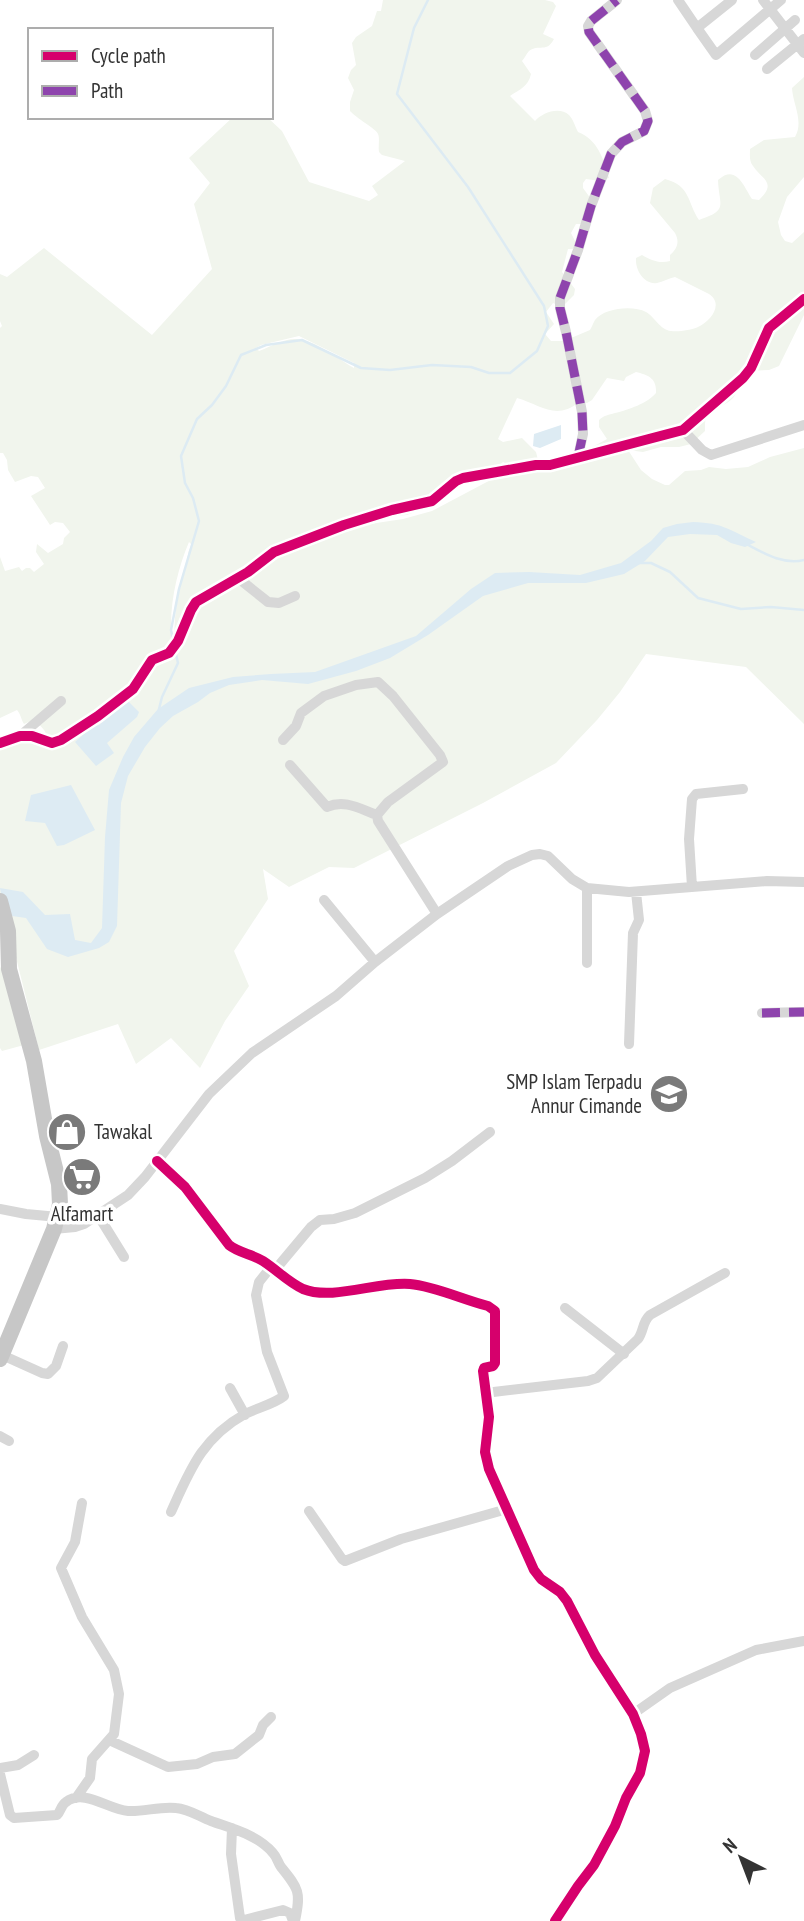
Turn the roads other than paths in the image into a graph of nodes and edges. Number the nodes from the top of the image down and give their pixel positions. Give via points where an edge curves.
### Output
1 (617, 0) edge
2 (678, 0) edge
3 (732, 0) edge
4 (763, 0) edge
5 (781, 0) edge
6 (770, 9) junction
7 (795, 20) dead end
8 (697, 28) junction
9 (785, 29) junction
10 (802, 46) edge
11 (755, 55) dead end
12 (767, 69) dead end
13 (804, 299) edge
14 (804, 425) edge
15 (683, 430) junction
16 (578, 457) junction
17 (238, 578) junction
18 (295, 596) dead end
19 (61, 701) dead end
20 (20, 736) junction
21 (283, 740) dead end
22 (0, 743) edge
23 (290, 765) dead end
24 (743, 789) dead end
25 (377, 815) junction
26 (804, 882) edge
27 (692, 887) junction
28 (587, 888) junction
29 (636, 892) junction
30 (324, 900) dead end
31 (0, 901) edge
32 (437, 914) junction
33 (0, 952) edge
34 (375, 962) junction
35 (587, 963) dead end
36 (9, 969) junction
37 (762, 1013) dead end
38 (804, 1013) edge
39 (629, 1044) dead end
40 (490, 1132) dead end
41 (157, 1161) junction
42 (0, 1209) edge
43 (98, 1215) junction
44 (56, 1223) junction
45 (124, 1257) dead end
46 (273, 1268) junction
47 (725, 1273) dead end
48 (565, 1308) dead end
49 (63, 1346) dead end
50 (624, 1354) junction
51 (1, 1357) edge
52 (230, 1388) dead end
53 (485, 1393) junction
54 (245, 1415) junction
55 (82, 1503) dead end
56 (507, 1509) junction
57 (309, 1511) dead end
58 (171, 1512) dead end
59 (804, 1641) edge
60 (633, 1714) junction
61 (271, 1717) dead end
62 (109, 1740) junction
63 (34, 1755) dead end
64 (0, 1768) edge
65 (0, 1774) edge
66 (76, 1798) junction
67 (232, 1828) junction
68 (294, 1921) edge
69 (555, 1921) edge

1 - 16 street via 591,21 589,32 648,121 644,131 611,153 560,298 582,412
2 - 8 street
3 - 8 street
4 - 6 street
5 - 6 street
6 - 8 street via 716,55
6 - 9 street
7 - 9 street
9 - 10 street
9 - 11 street
10 - 12 street
13 - 15 street via 769,328 743,378
14 - 15 street via 711,455
15 - 16 street
16 - 17 street via 550,466 463,478 432,501 344,524 289,545
17 - 18 street via 268,602
17 - 20 street via 193,605 169,653 152,660 128,693 98,716 52,743
19 - 20 street
20 - 22 street
21 - 25 street via 301,713 324,696 378,682 443,762
23 - 25 street via 327,807 337,802
24 - 27 street via 694,797 689,839
25 - 32 street
26 - 27 street
27 - 29 street
28 - 29 street
28 - 32 street via 548,856 532,855
28 - 35 street
29 - 39 street via 639,920 633,933
30 - 34 street
31 - 36 highway via 8,931
32 - 34 street
33 - 36 highway
34 - 41 street via 336,996 242,1062 209,1094
36 - 44 highway via 60,1184
37 - 38 street
40 - 46 street via 425,1178 355,1213 320,1220
41 - 43 street via 136,1188
41 - 46 street via 184,1186 229,1245
42 - 44 street
43 - 44 street via 75,1227
43 - 45 street
44 - 51 highway
46 - 53 street via 312,1292 407,1283 493,1308 495,1363 484,1369
46 - 54 street via 259,1282 256,1295 267,1352 284,1396
47 - 50 street via 650,1315 643,1323 642,1335
48 - 50 street
49 - 51 street via 48,1374
50 - 53 street via 588,1381
52 - 54 street
53 - 56 street via 489,1417 486,1457
54 - 58 street via 199,1454
55 - 62 street via 75,1542 61,1568 82,1617 114,1670 119,1694 116,1728
56 - 57 street via 401,1539 348,1561 342,1559
56 - 60 street via 534,1570 567,1601
59 - 60 street via 756,1650 670,1688
60 - 69 street via 646,1751 640,1773 594,1865
61 - 62 street via 259,1735 235,1754 178,1768
62 - 66 street via 92,1759 90,1778
63 - 64 street via 19,1765
65 - 66 street via 14,1818 57,1815 65,1802
66 - 67 street via 131,1812 180,1808
67 - 68 street via 266,1846 291,1877 298,1896
67 - 68 street via 240,1918 283,1910

